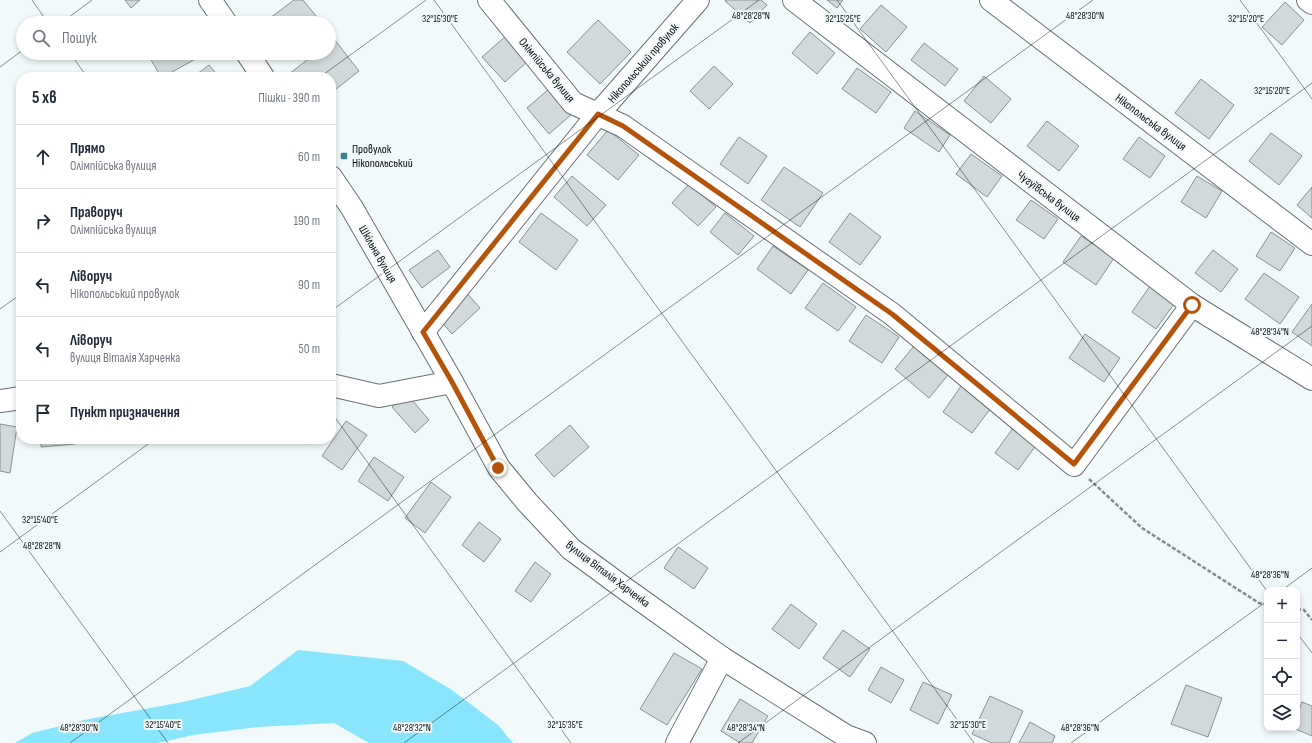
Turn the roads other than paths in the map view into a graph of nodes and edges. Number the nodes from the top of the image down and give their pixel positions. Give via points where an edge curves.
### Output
1 (210, 0) edge
2 (489, 0) edge
3 (698, 0) edge
4 (794, 0) edge
5 (991, 0) edge
6 (1308, 0) edge
7 (1312, 3) edge
8 (221, 16) edge
9 (252, 60) edge
10 (260, 72) edge
11 (598, 114) junction
12 (336, 184) edge
13 (1312, 244) edge
14 (1192, 305) junction
15 (423, 332) junction
16 (1312, 379) edge
17 (452, 382) junction
18 (336, 386) edge
19 (16, 398) edge
20 (0, 400) edge
21 (722, 658) junction
22 (677, 743) edge
23 (865, 743) edge

1 - 8 street
2 - 11 street, Олімпійська вулиця via 573,103
3 - 11 street, Нікопольський провулок
4 - 14 street, Чугуївська вулиця
5 - 13 street, Нікопольська вулиця
6 - 7 street
9 - 10 street
11 - 14 street, Олімпійська вулиця via 623,126 892,314 1074,464
11 - 15 street, Нікопольський провулок
12 - 15 street, Шкільна вулиця
14 - 16 street, Чугуївська вулиця
15 - 17 street, вулиця Віталія Харченка
17 - 18 street via 379,396
17 - 21 street, вулиця Віталія Харченка via 498,468 571,549
19 - 20 street
21 - 22 street
21 - 23 street, вулиця Віталія Харченка via 846,736

